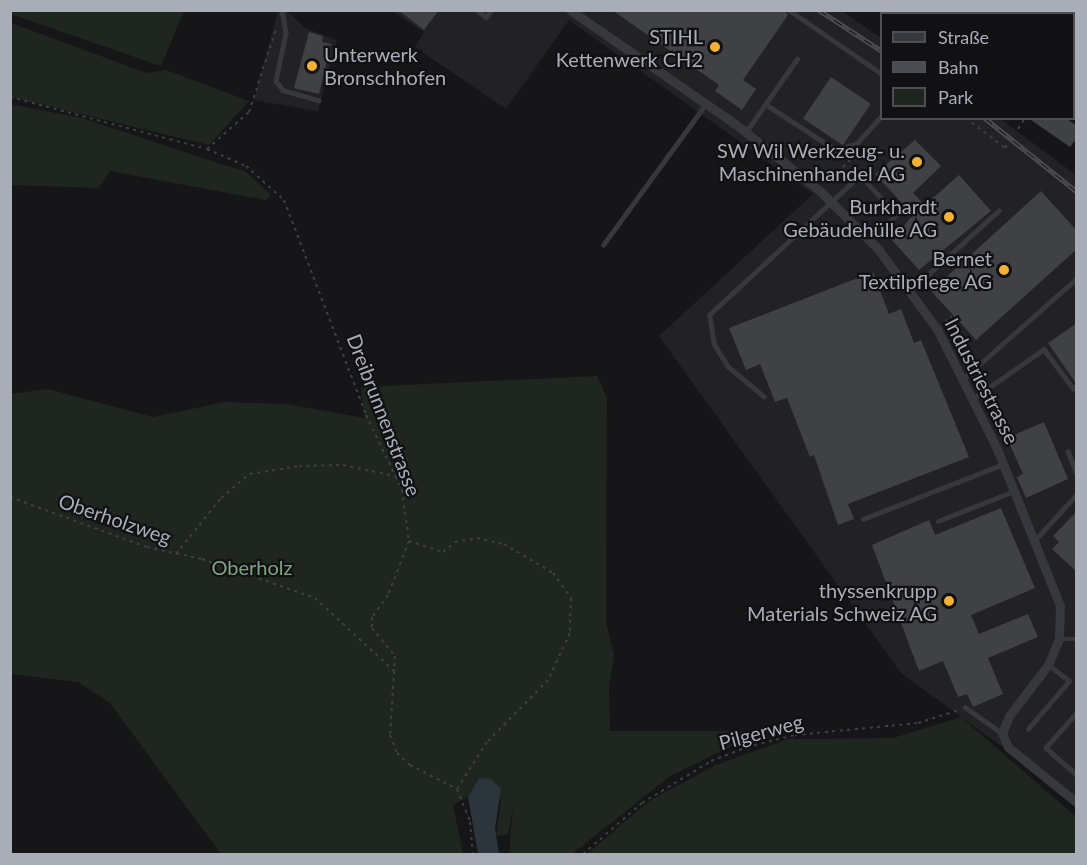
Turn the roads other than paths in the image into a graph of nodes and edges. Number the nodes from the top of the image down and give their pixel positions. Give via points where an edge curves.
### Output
1 (282, 10) edge
2 (477, 10) edge
3 (491, 10) edge
4 (570, 10) edge
5 (789, 10) edge
6 (796, 59) dead end
7 (880, 73) edge
8 (319, 100) dead end
9 (706, 104) junction
10 (765, 104) junction
11 (880, 117) edge
12 (746, 132) junction
13 (832, 203) junction
14 (998, 211) dead end
15 (869, 240) junction
16 (603, 245) dead end
17 (1077, 279) edge
18 (912, 290) junction
19 (964, 378) junction
20 (1077, 386) edge
21 (764, 397) dead end
22 (974, 398) junction
23 (1068, 451) dead end
24 (1003, 464) junction
25 (1077, 472) edge
26 (1014, 490) junction
27 (1077, 495) edge
28 (863, 519) dead end
29 (938, 521) dead end
30 (1035, 540) junction
31 (1059, 639) junction
32 (1077, 639) edge
33 (1048, 665) junction
34 (965, 707) road end
35 (1077, 714) edge
36 (1028, 729) dead end
37 (1002, 733) junction
38 (1077, 774) edge
39 (1077, 802) edge

1 - 8 lane via 280,18 285,33 276,81 283,90
2 - 3 lane via 486,17
4 - 9 street, Industriestrasse
5 - 7 lane
6 - 10 lane
9 - 12 street, Industriestrasse
9 - 16 lane
10 - 11 lane via 836,150 857,142
10 - 12 lane
12 - 13 street, Industriestrasse
13 - 15 street, Industriestrasse
13 - 15 lane via 860,175 897,214
13 - 21 lane via 709,315 714,345 728,367
14 - 18 lane
15 - 18 street, Industriestrasse
17 - 19 lane
18 - 19 street, Industriestrasse
19 - 22 street, Industriestrasse
20 - 22 lane via 1073,388 1044,349
22 - 24 street, Industriestrasse
23 - 25 lane
24 - 26 street, Industriestrasse
24 - 28 lane
26 - 29 lane
26 - 30 street, Industriestrasse
27 - 30 lane
30 - 31 street, Industriestrasse via 1060,606
31 - 32 lane
31 - 33 street, Industriestrasse
33 - 36 lane via 1069,681
33 - 37 street, Industriestrasse via 1009,716
34 - 37 lane
35 - 38 lane via 1046,748
37 - 39 street via 1008,747

